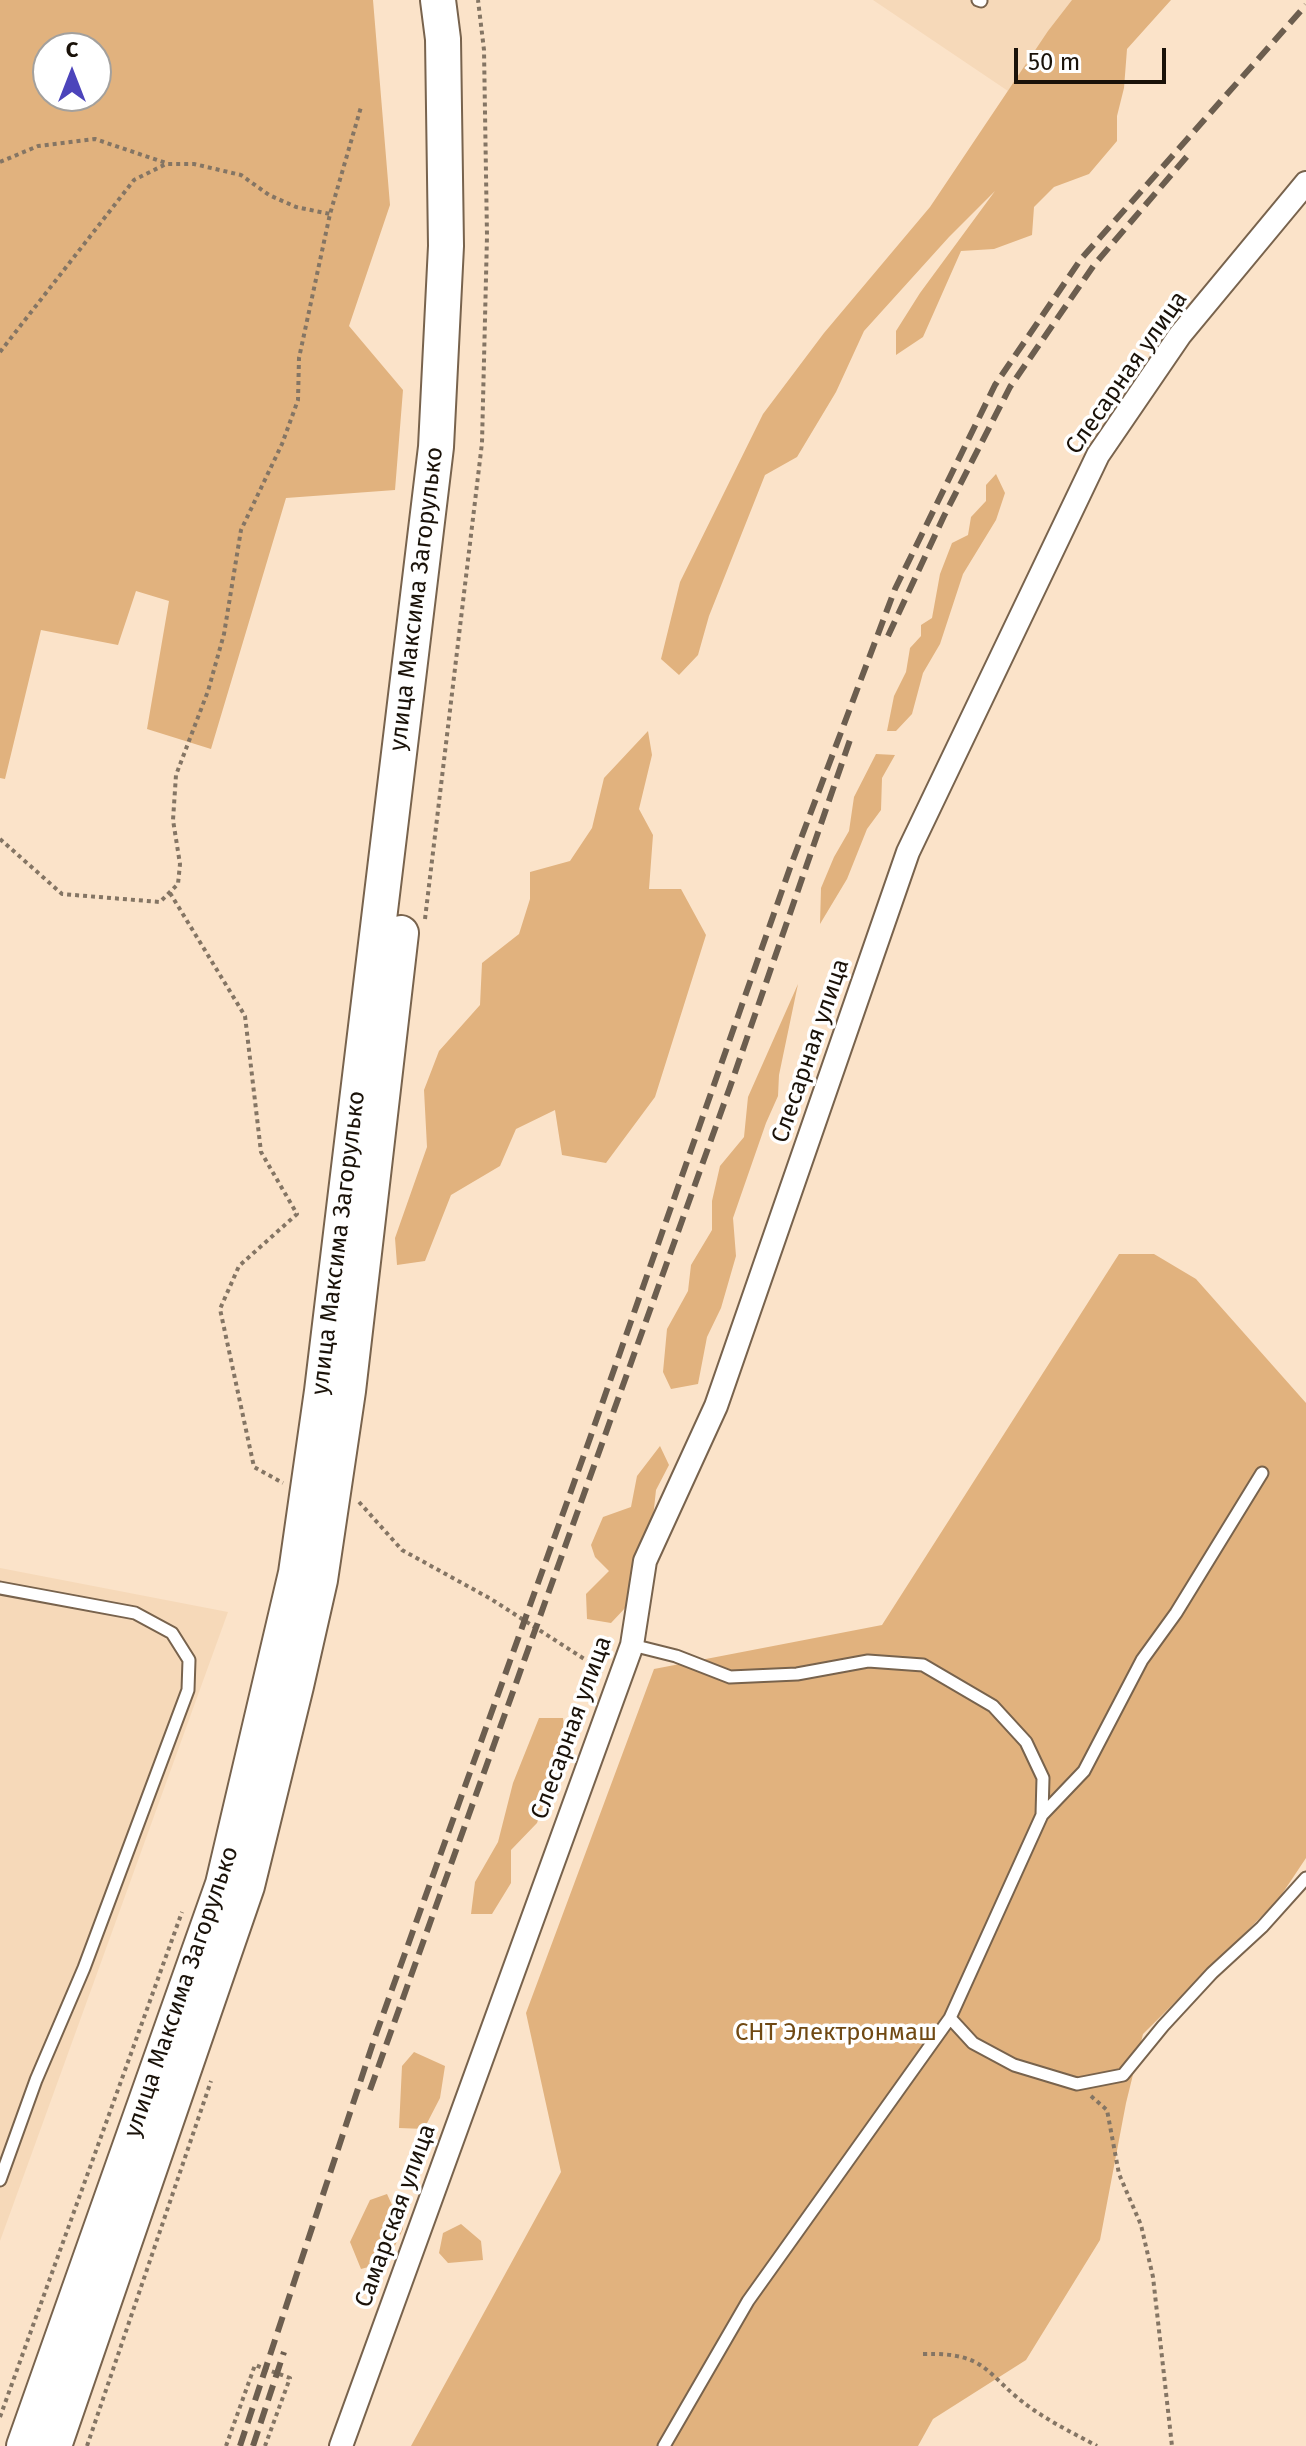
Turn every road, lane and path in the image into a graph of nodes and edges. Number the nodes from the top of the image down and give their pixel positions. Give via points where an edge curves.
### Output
1 (438, 0) edge
2 (457, 0) edge
3 (361, 107) dead end
4 (0, 162) edge
5 (166, 164) junction
6 (1306, 183) edge
7 (330, 214) junction
8 (0, 352) edge
9 (0, 839) edge
10 (169, 893) junction
11 (1262, 1473) dead end
12 (289, 1486) dead end
13 (355, 1498) dead end
14 (0, 1588) edge
15 (632, 1645) junction
16 (618, 1681) junction
17 (1042, 1815) junction
18 (1306, 1878) edge
19 (183, 1911) dead end
20 (500, 2003) joint
21 (950, 2018) junction
22 (1077, 2084) junction
23 (0, 2180) edge
24 (923, 2354) dead end
25 (0, 2417) edge
26 (24, 2446) edge
27 (54, 2446) edge
28 (226, 2446) edge
29 (265, 2446) edge
30 (341, 2446) edge
31 (664, 2446) edge
32 (1097, 2446) edge
33 (1172, 2446) edge

1 - 26 main road, улица Максима Загорулько via 446,246 436,447 296,1573 223,1884
2 - 27 main road, улица Максима Загорулько via 463,49 464,214 457,451 348,1391 320,1580 247,1886
3 - 7 path
4 - 5 path via 38,146 95,139
5 - 7 path via 194,164 241,175 296,207
5 - 8 path via 134,180
6 - 15 street, Слесарная улица via 1180,335 1098,455 908,852 716,1406 645,1561
7 - 10 path via 299,358 298,400 241,530 224,634 176,775 173,820 180,864 178,884
9 - 10 path via 62,894 160,902
10 - 12 path via 245,1016 261,1152 297,1214 239,1266 220,1309 254,1467
11 - 17 lane via 1142,1660 1084,1771
13 - 16 path via 402,1550 491,1599
14 - 23 lane via 135,1613 172,1633 189,1660 188,1690
15 - 16 street, Слесарная улица
15 - 17 lane via 730,1677 797,1674 868,1661 923,1665 993,1706 1026,1742 1043,1778
16 - 20 street, Слесарная улица
17 - 21 lane
18 - 22 lane via 1202,1983 1123,2075
19 - 25 path
20 - 30 street, Самарская улица
21 - 22 lane via 973,2043 1014,2065
21 - 31 lane via 748,2301
22 - 33 path via 1107,2110 1119,2174 1141,2225 1153,2277
24 - 32 path via 952,2353 973,2360 1030,2407
28 - 29 path via 255,2365 290,2378

